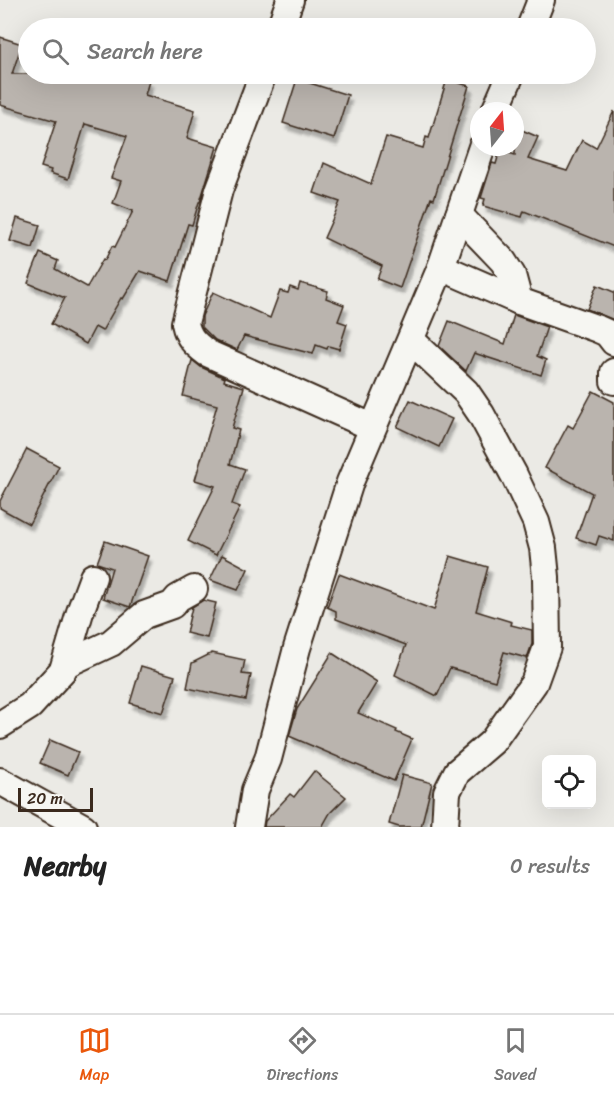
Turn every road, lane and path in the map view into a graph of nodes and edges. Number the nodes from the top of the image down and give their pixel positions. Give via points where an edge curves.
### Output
1 (290, 0) edge
2 (541, 0) edge
3 (284, 18) edge
4 (534, 18) edge
5 (259, 84) edge
6 (507, 84) edge
7 (499, 102) edge
8 (479, 156) edge
9 (459, 215) junction
10 (441, 267) junction
11 (519, 301) junction
12 (411, 340) junction
13 (614, 342) edge
14 (614, 372) edge
15 (614, 381) edge
16 (372, 427) junction
17 (93, 577) dead end
18 (194, 589) dead end
19 (66, 664) junction
20 (0, 725) edge
21 (0, 781) edge
22 (83, 827) edge
23 (249, 827) edge
24 (445, 827) edge

1 - 3 street
2 - 4 street
5 - 16 street via 219,190 185,323 188,334 207,353
6 - 7 street
8 - 9 street
9 - 10 street
9 - 11 street via 503,261 512,275
10 - 11 street
10 - 12 street
11 - 13 street via 598,329
12 - 16 street
12 - 24 street via 466,392 481,414 536,522 546,577 547,647 534,683 492,742 457,772 447,792
14 - 15 street
16 - 23 street via 350,482 297,648 268,759 255,790
17 - 19 street
18 - 19 street via 144,615 111,643
19 - 20 street via 30,706
21 - 22 street

